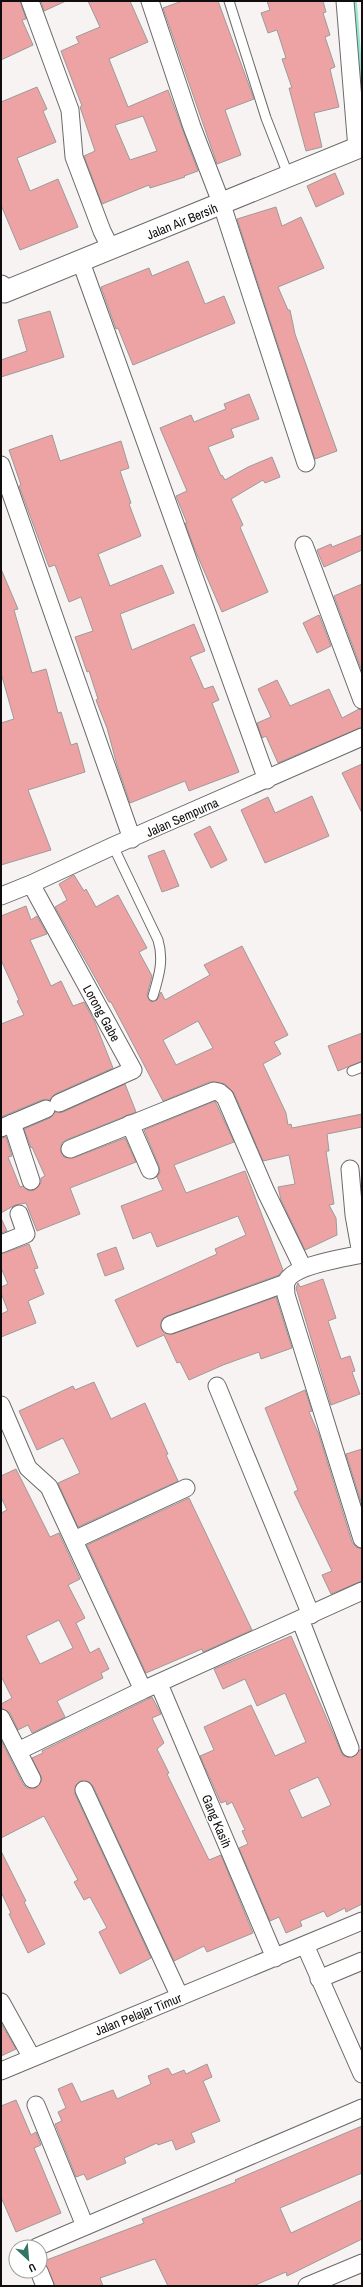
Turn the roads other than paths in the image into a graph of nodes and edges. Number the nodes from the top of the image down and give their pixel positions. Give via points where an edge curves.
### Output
1 (30, 1) edge
2 (150, 1) edge
3 (229, 1) edge
4 (345, 1) edge
5 (360, 147) edge
6 (289, 177) junction
7 (222, 205) junction
8 (111, 249) junction
9 (81, 262) junction
10 (2, 291) edge
11 (306, 464) dead end
12 (1, 465) edge
13 (304, 545) dead end
14 (362, 700) edge
15 (362, 737) edge
16 (267, 780) junction
17 (132, 839) junction
18 (113, 846) junction
19 (31, 884) junction
20 (1, 896) edge
21 (153, 996) dead end
22 (362, 1067) edge
23 (352, 1071) dead end
24 (130, 1124) junction
25 (6, 1126) edge
26 (70, 1149) dead end
27 (350, 1169) dead end
28 (150, 1170) dead end
29 (31, 1181) dead end
30 (20, 1214) dead end
31 (1, 1244) edge
32 (362, 1254) edge
33 (295, 1274) junction
34 (170, 1325) dead end
35 (217, 1386) dead end
36 (1, 1405) edge
37 (186, 1488) dead end
38 (362, 1538) edge
39 (74, 1540) junction
40 (362, 1591) edge
41 (305, 1617) junction
42 (159, 1684) junction
43 (143, 1690) junction
44 (1, 1718) edge
45 (350, 1748) dead end
46 (18, 1751) junction
47 (32, 1779) dead end
48 (84, 1790) dead end
49 (362, 1921) edge
50 (305, 1945) junction
51 (276, 1958) junction
52 (362, 1961) edge
53 (319, 1979) junction
54 (180, 1997) junction
55 (1, 2002) edge
56 (32, 2058) junction
57 (1, 2071) edge
58 (362, 2074) edge
59 (36, 2105) dead end
60 (362, 2108) edge
61 (86, 2226) junction
62 (48, 2242) edge
63 (362, 2263) edge
64 (308, 2286) edge

1 - 8 street via 70,110 74,157
2 - 7 street via 192,127
3 - 6 lane via 264,111
4 - 5 street
5 - 6 street, Jalan Air Bersih
6 - 7 street, Jalan Air Bersih
7 - 8 street, Jalan Air Bersih
7 - 11 street
8 - 9 street, Jalan Air Bersih
9 - 10 street, Jalan Air Bersih
9 - 16 street
12 - 17 street
13 - 14 street
15 - 16 street, Jalan Sempurna
16 - 17 street, Jalan Sempurna
17 - 18 street, Jalan Sempurna
18 - 19 street, Jalan Sempurna
18 - 21 lane via 162,953 161,968
19 - 20 street, Jalan Sempurna
19 - 25 street, Lorong Gabe via 133,1070
22 - 23 lane
24 - 26 street
24 - 28 street
24 - 33 street via 214,1091 225,1097 266,1192
25 - 29 street
27 - 32 street via 354,1215
30 - 31 street via 26,1234
32 - 33 street
33 - 34 street
33 - 38 street via 286,1295
35 - 41 street
36 - 39 street via 28,1468 49,1487
37 - 39 street
39 - 43 street
40 - 41 street
41 - 42 street
41 - 45 street
42 - 43 street
42 - 51 street, Gang Kasih
43 - 46 street
44 - 46 street
46 - 47 street
48 - 54 street
49 - 50 street
50 - 51 street
50 - 53 street
51 - 54 street, Jalan Pelajar Timur
52 - 53 street
53 - 58 street
54 - 56 street, Jalan Pelajar Timur
55 - 56 street
56 - 57 street, Jalan Pelajar Timur
59 - 61 street
60 - 61 street
61 - 62 street
63 - 64 street

